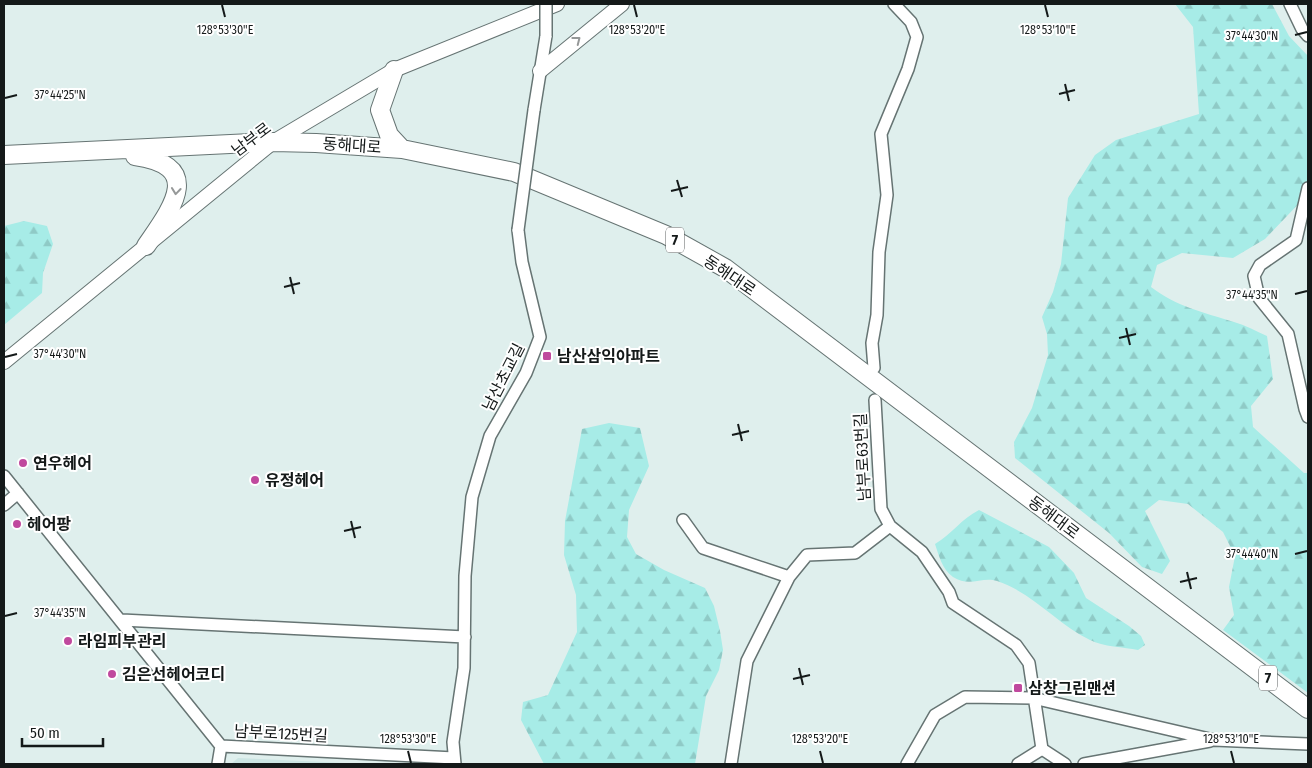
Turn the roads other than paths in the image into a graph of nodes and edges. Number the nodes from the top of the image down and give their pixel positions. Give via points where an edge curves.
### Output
1 (546, 4) edge
2 (557, 4) edge
3 (622, 4) edge
4 (894, 4) edge
5 (1290, 4) edge
6 (1308, 36) edge
7 (394, 70) junction
8 (540, 71) junction
9 (273, 142) junction
10 (402, 149) junction
11 (97, 150) junction
12 (4, 154) edge
13 (1308, 188) edge
14 (146, 246) junction
15 (4, 362) edge
16 (874, 368) dead end
17 (875, 400) dead end
18 (1308, 417) edge
19 (4, 476) edge
20 (18, 493) junction
21 (4, 505) edge
22 (684, 520) dead end
23 (890, 526) junction
24 (789, 577) junction
25 (122, 620) junction
26 (465, 637) junction
27 (1033, 698) junction
28 (1308, 709) edge
29 (1214, 740) junction
30 (1308, 744) edge
31 (221, 746) junction
32 (1042, 749) junction
33 (454, 761) edge
34 (218, 764) edge
35 (731, 764) edge
36 (906, 764) edge
37 (1018, 764) edge
38 (1065, 764) edge
39 (1084, 764) edge

1 - 8 street, 남산초교길, bridge via 546,36
2 - 7 street, 남부로
8 -> 3 street
4 - 16 street via 910,22 917,37 908,69 880,134 888,195 879,252 877,315 872,343
5 - 6 street
7 - 9 street, 남부로
7 - 10 main road via 380,110 389,135
8 - 26 street, 남산초교길, bridge via 518,230 540,338 526,373 490,436 472,497 465,576
9 - 10 main road, 동해대로 / 7
9 - 11 main road, 동해대로 / 7
9 - 14 street, 남부로
10 - 28 main road, 동해대로 / 7 via 514,172 666,235 725,268
11 - 12 main road, 동해대로 / 7
11 -> 14 main road via 155,159 168,166 176,176 173,206
13 - 18 street via 1296,240 1260,265 1254,276 1259,298 1288,334
14 - 15 street, 남부로
17 - 23 street, 남부로63번길 via 881,509
19 - 20 street, 남부로125번길
20 - 21 street
20 - 25 street, 남부로125번길
22 - 24 street via 703,548
23 - 24 street via 855,553 807,555
23 - 27 street, 남부로63번길 via 922,552 953,603 1016,645 1029,663
24 - 35 street via 747,661
25 - 26 street
25 - 31 street, 남부로125번길
26 - 33 street, 남산초교길 via 464,668 453,742
27 - 29 street
27 - 32 street, 남부로63번길
27 - 36 street via 965,697 934,715
29 - 30 street
29 - 39 street
31 - 33 street, 남부로125번길
31 - 34 street
32 - 37 street
32 - 38 street

